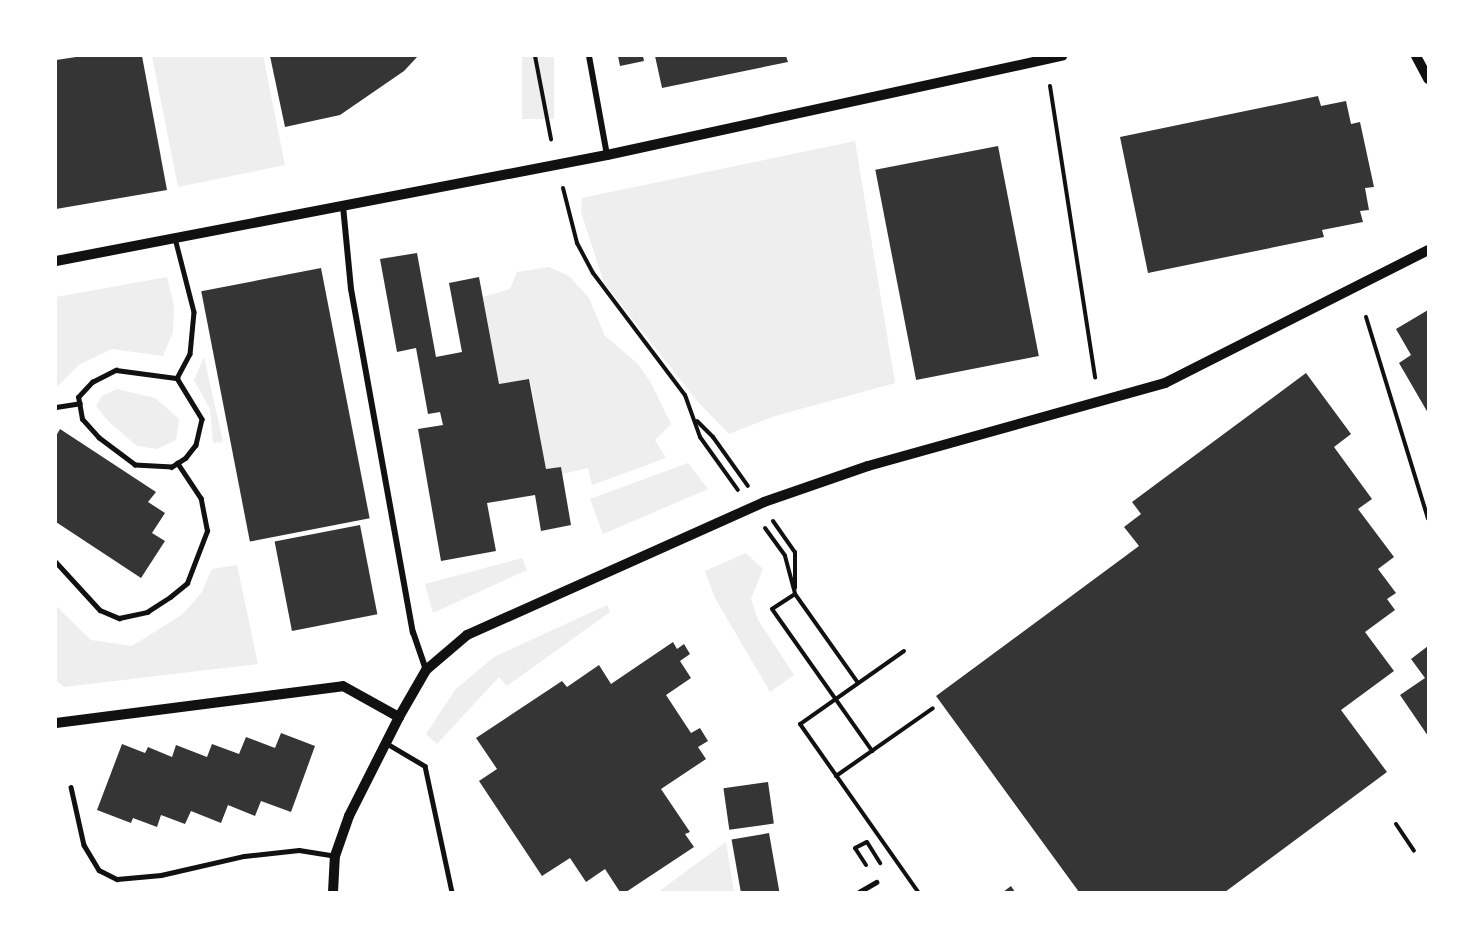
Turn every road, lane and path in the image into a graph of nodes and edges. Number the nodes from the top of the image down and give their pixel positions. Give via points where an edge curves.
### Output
1 (535, 56) edge
2 (589, 56) edge
3 (1062, 56) edge
4 (1416, 56) edge
5 (1428, 79) edge
6 (1050, 86) dead end
7 (551, 139) dead end
8 (607, 155) junction
9 (563, 188) dead end
10 (343, 206) junction
11 (175, 238) junction
12 (1428, 250) edge
13 (56, 261) edge
14 (1366, 317) dead end
15 (177, 378) junction
16 (1095, 378) dead end
17 (80, 403) junction
18 (56, 407) edge
19 (696, 421) junction
20 (700, 436) dead end
21 (713, 437) dead end
22 (177, 463) junction
23 (1428, 519) edge
24 (795, 552) dead end
25 (785, 556) dead end
26 (56, 562) edge
27 (795, 594) junction
28 (904, 651) dead end
29 (426, 670) junction
30 (858, 683) junction
31 (835, 699) junction
32 (933, 708) dead end
33 (399, 717) junction
34 (56, 723) edge
35 (386, 743) junction
36 (872, 752) junction
37 (836, 776) junction
38 (71, 787) dead end
39 (1396, 824) dead end
40 (1414, 851) dead end
41 (335, 856) junction
42 (876, 882) dead end
43 (333, 892) edge
44 (452, 892) edge
45 (859, 892) edge
46 (918, 892) edge

1 - 7 path
2 - 8 street
3 - 8 street
4 - 5 street
6 - 16 path
8 - 10 street
9 - 19 path via 577,243 593,273 685,395
10 - 11 street
10 - 29 street via 351,289 411,621
11 - 13 street
11 - 15 lane via 194,312 190,354
12 - 29 street via 1166,383 868,466 687,534 467,635
14 - 23 path
15 - 17 lane via 116,370 92,382 78,397
15 - 22 lane via 202,419 196,445
17 - 18 lane
17 - 22 lane via 82,419 99,438 135,465 155,469
19 - 20 path
19 - 21 path
22 - 26 lane via 201,499 207,531 201,555 187,583 170,597 147,612 119,618 100,610
24 - 27 path
25 - 27 path
27 - 30 path
27 - 31 path via 772,609
28 - 30 path
29 - 33 street
30 - 31 path
31 - 36 path
31 - 37 path via 800,724
32 - 36 path
33 - 34 street via 343,686
33 - 35 street
35 - 41 street via 349,816
35 - 44 lane via 425,766
36 - 37 path
37 - 46 path
38 - 41 lane via 84,845 99,870 117,879 299,850
39 - 40 path
41 - 43 street
42 - 45 lane

